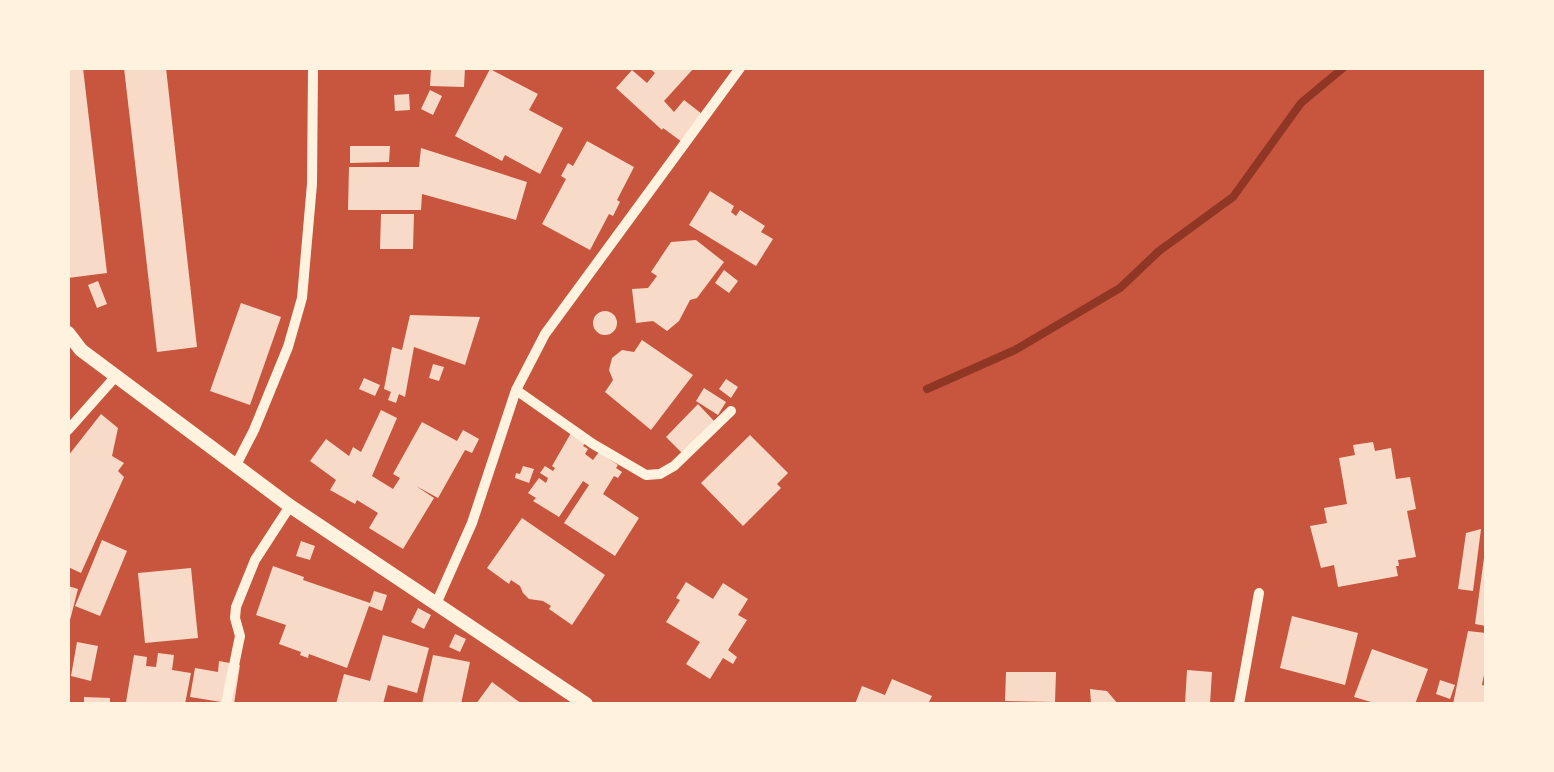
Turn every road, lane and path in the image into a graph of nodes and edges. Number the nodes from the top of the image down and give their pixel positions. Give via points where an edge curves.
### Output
1 (312, 68) edge
2 (740, 68) edge
3 (68, 333) edge
4 (116, 376) junction
5 (516, 390) junction
6 (731, 410) dead end
7 (68, 430) edge
8 (236, 465) junction
9 (290, 506) junction
10 (1260, 593) dead end
11 (436, 604) junction
12 (226, 704) edge
13 (586, 704) edge
14 (1239, 704) edge

1 - 8 street via 312,184 302,298
2 - 5 street via 545,334
3 - 4 street
4 - 7 street
4 - 8 street
5 - 6 street via 646,475 674,466
5 - 11 street via 472,523
8 - 9 street
9 - 11 street
9 - 12 street via 236,607 240,636
10 - 14 street
11 - 13 street

